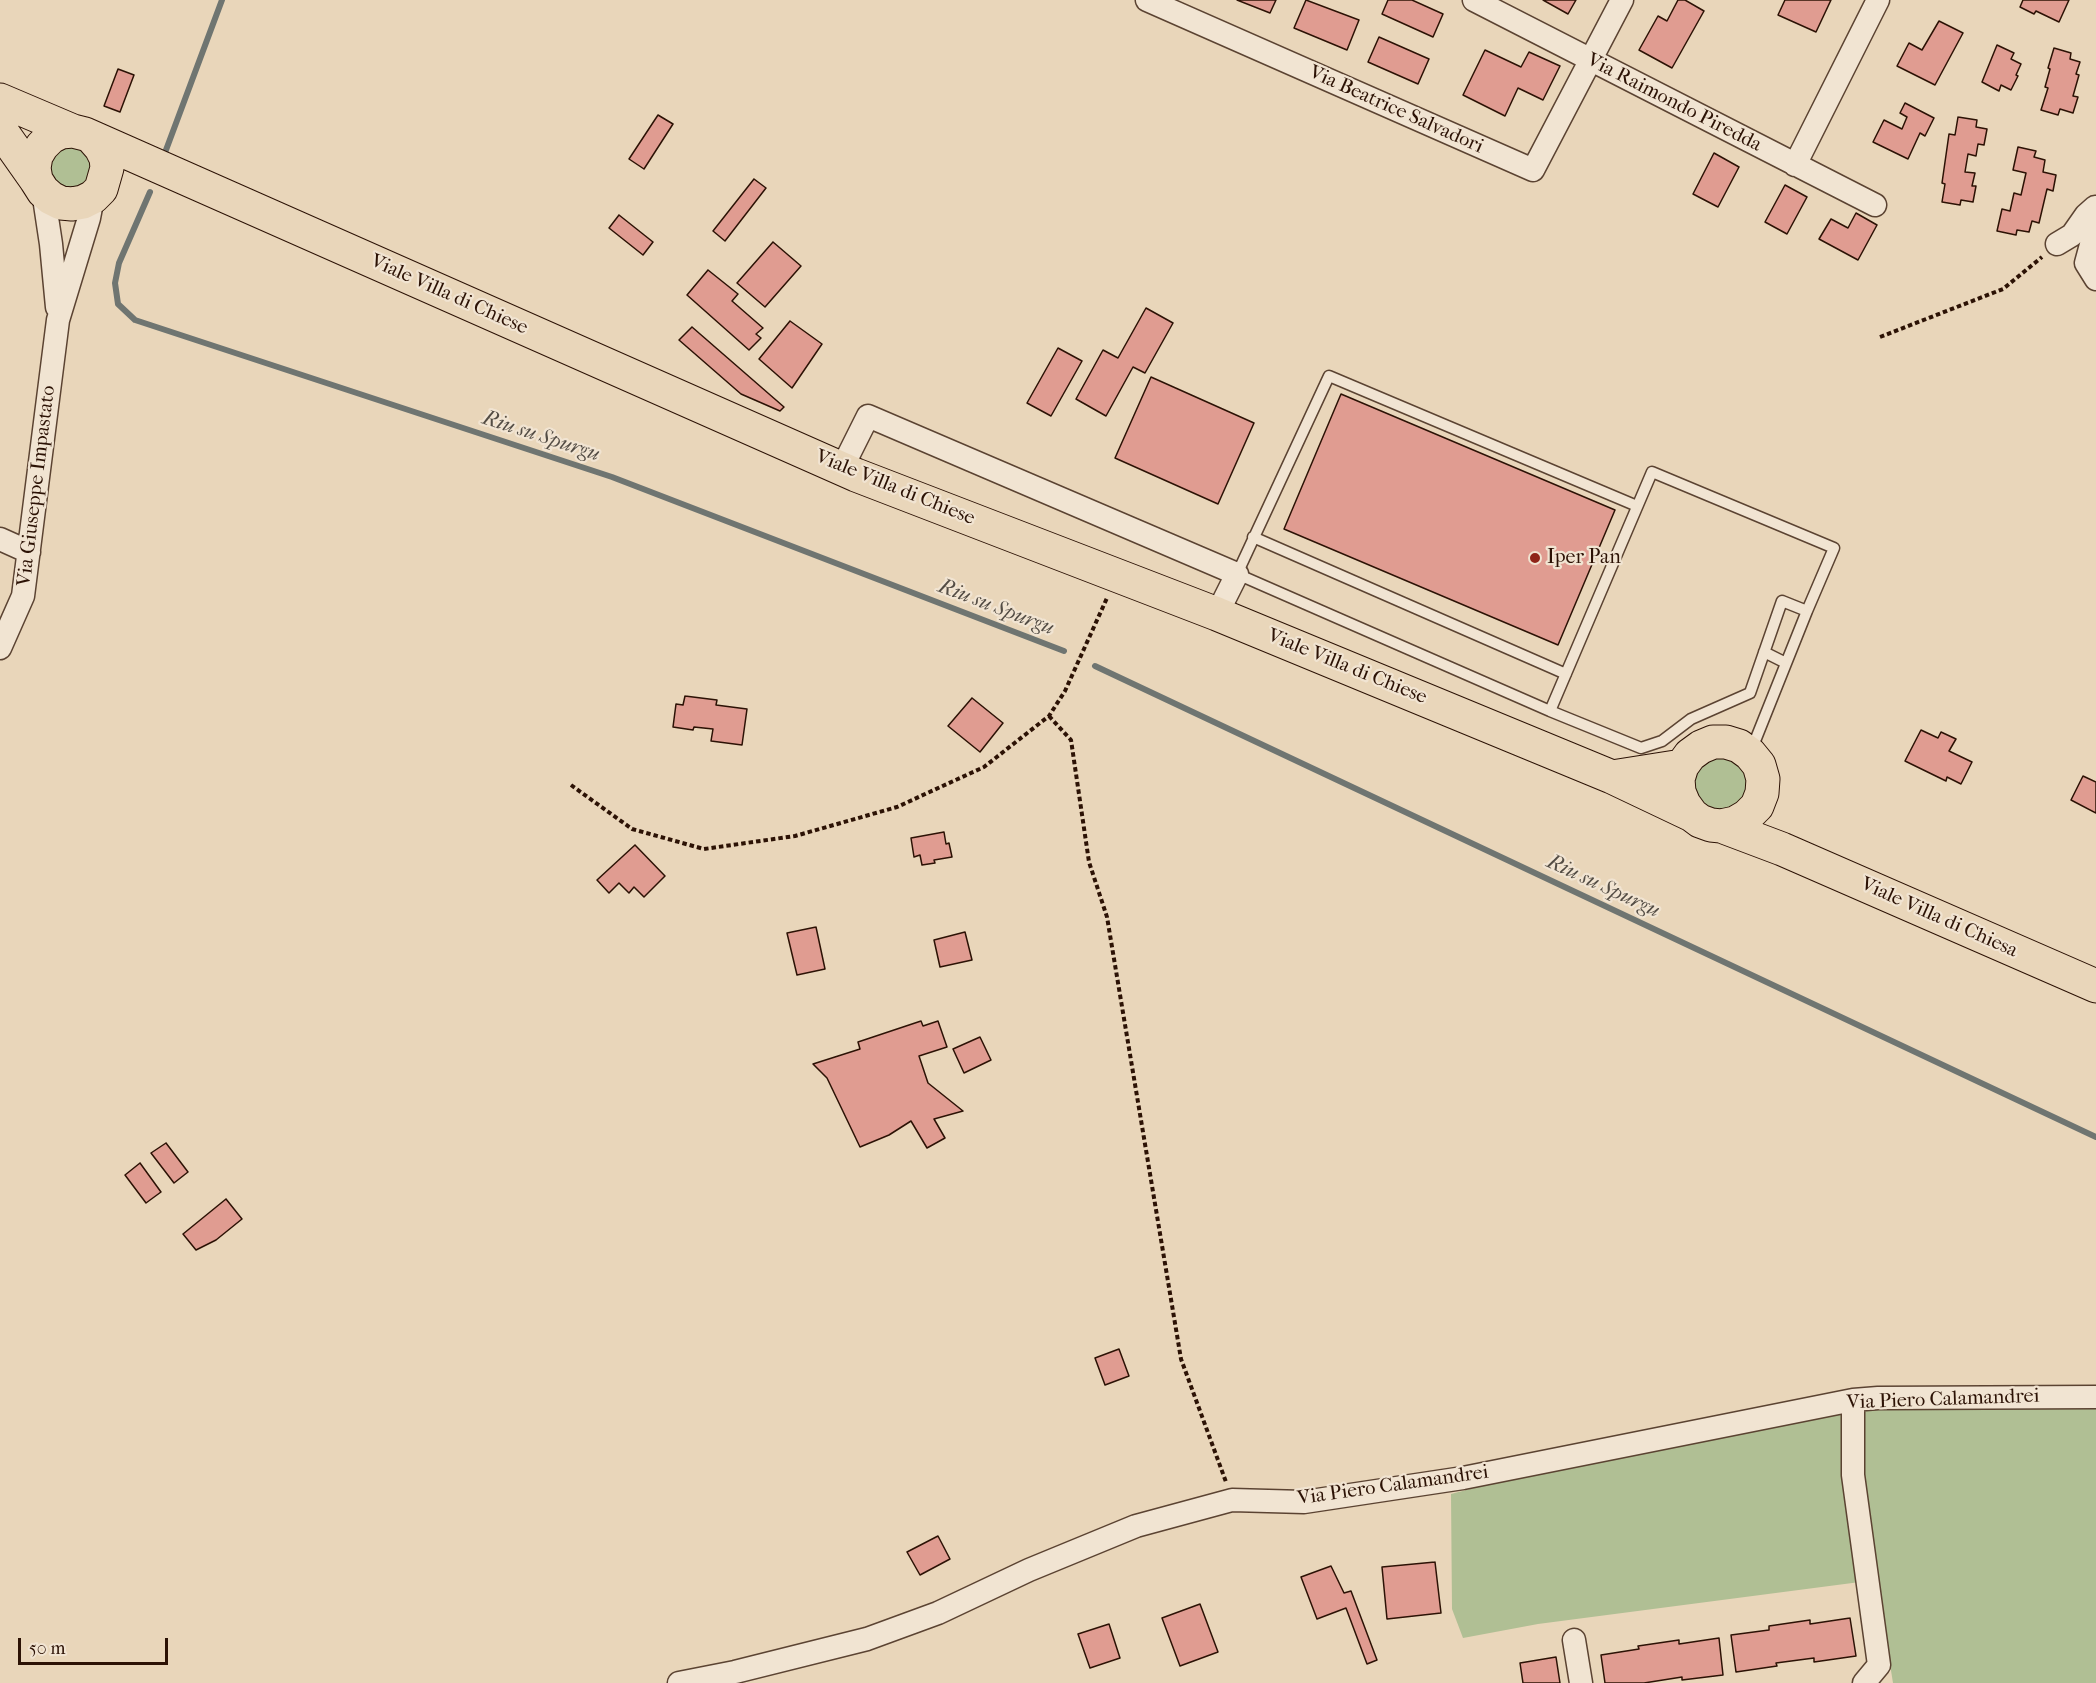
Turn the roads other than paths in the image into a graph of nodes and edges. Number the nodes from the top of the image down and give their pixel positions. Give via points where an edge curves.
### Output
1 (1147, 0) edge
2 (1474, 0) edge
3 (1622, 0) edge
4 (1878, 0) edge
5 (1589, 60) junction
6 (0, 100) edge
7 (0, 129) edge
8 (84, 136) junction
9 (1795, 165) junction
10 (187, 179) junction
11 (39, 185) junction
12 (97, 193) junction
13 (2096, 205) edge
14 (1875, 206) dead end
15 (2096, 213) edge
16 (2096, 226) edge
17 (2057, 244) road end
18 (2096, 279) edge
19 (58, 320) junction
20 (842, 468) junction
21 (1637, 506) junction
22 (1253, 537) junction
23 (0, 539) edge
24 (29, 552) junction
25 (1237, 574) junction
26 (1807, 611) junction
27 (1217, 614) junction
28 (0, 648) edge
29 (1764, 652) junction
30 (1786, 663) junction
31 (1566, 674) junction
32 (1550, 711) junction
33 (1750, 754) junction
34 (1682, 766) junction
35 (1612, 777) junction
36 (1757, 806) junction
37 (1692, 814) junction
38 (1721, 826) junction
39 (1782, 849) junction
40 (2096, 986) edge
41 (2096, 1397) edge
42 (1853, 1400) junction
43 (1574, 1640) dead end
44 (679, 1683) edge
45 (1581, 1683) edge
46 (1864, 1683) edge

1 - 5 street, Via Beatrice Salvadori via 1533,170
2 - 5 street, Via Raimondo Piredda
3 - 5 street
4 - 9 street
5 - 9 street, Via Raimondo Piredda
6 - 8 main road
7 - 11 main road
8 - 10 main road
8 - 11 main road via 61,132 42,146 34,168
8 - 12 main road via 106,158 108,168
9 - 14 street, Via Raimondo Piredda
10 - 12 main road via 144,174
10 - 20 main road, Viale Villa di Chiese
11 - 12 main road via 61,203 83,202
11 - 19 street, Via Giuseppe Impastato via 51,244
12 - 19 street, Via Giuseppe Impastato
13 - 15 street
13 - 17 street via 2072,235
16 - 18 street via 2086,263
19 - 24 street, Via Giuseppe Impastato
20 - 25 street via 868,416
20 - 27 main road, Viale Villa di Chiese
21 - 22 lane via 1329,376
21 - 26 lane via 1652,472 1834,548
21 - 31 lane
22 - 25 lane
22 - 31 lane
23 - 24 street
24 - 28 street, Via Giuseppe Impastato via 23,596
25 - 27 street
25 - 32 lane
26 - 29 lane via 1782,601
26 - 30 lane
27 - 35 main road, Viale Villa di Chiese
29 - 30 lane
29 - 32 lane via 1750,693 1691,718 1662,741 1641,748
30 - 33 lane
31 - 32 lane
33 - 34 main road via 1739,746 1713,742 1690,755
33 - 36 main road via 1763,779
34 - 35 main road
34 - 37 main road via 1679,792
35 - 37 main road, Viale Villa di Chiesa
36 - 38 main road via 1736,824
36 - 39 main road
37 - 38 main road, Viale Villa di Chiesa
38 - 39 main road, Viale Villa di Chiesa
39 - 40 main road, Viale Villa di Chiesa
41 - 42 street, Via Piero Calamandrei
42 - 44 street, Via Piero Calamandrei via 1463,1478 1304,1502 1232,1500 1136,1526 938,1613 867,1639
42 - 46 street via 1853,1475 1879,1665
43 - 45 street

